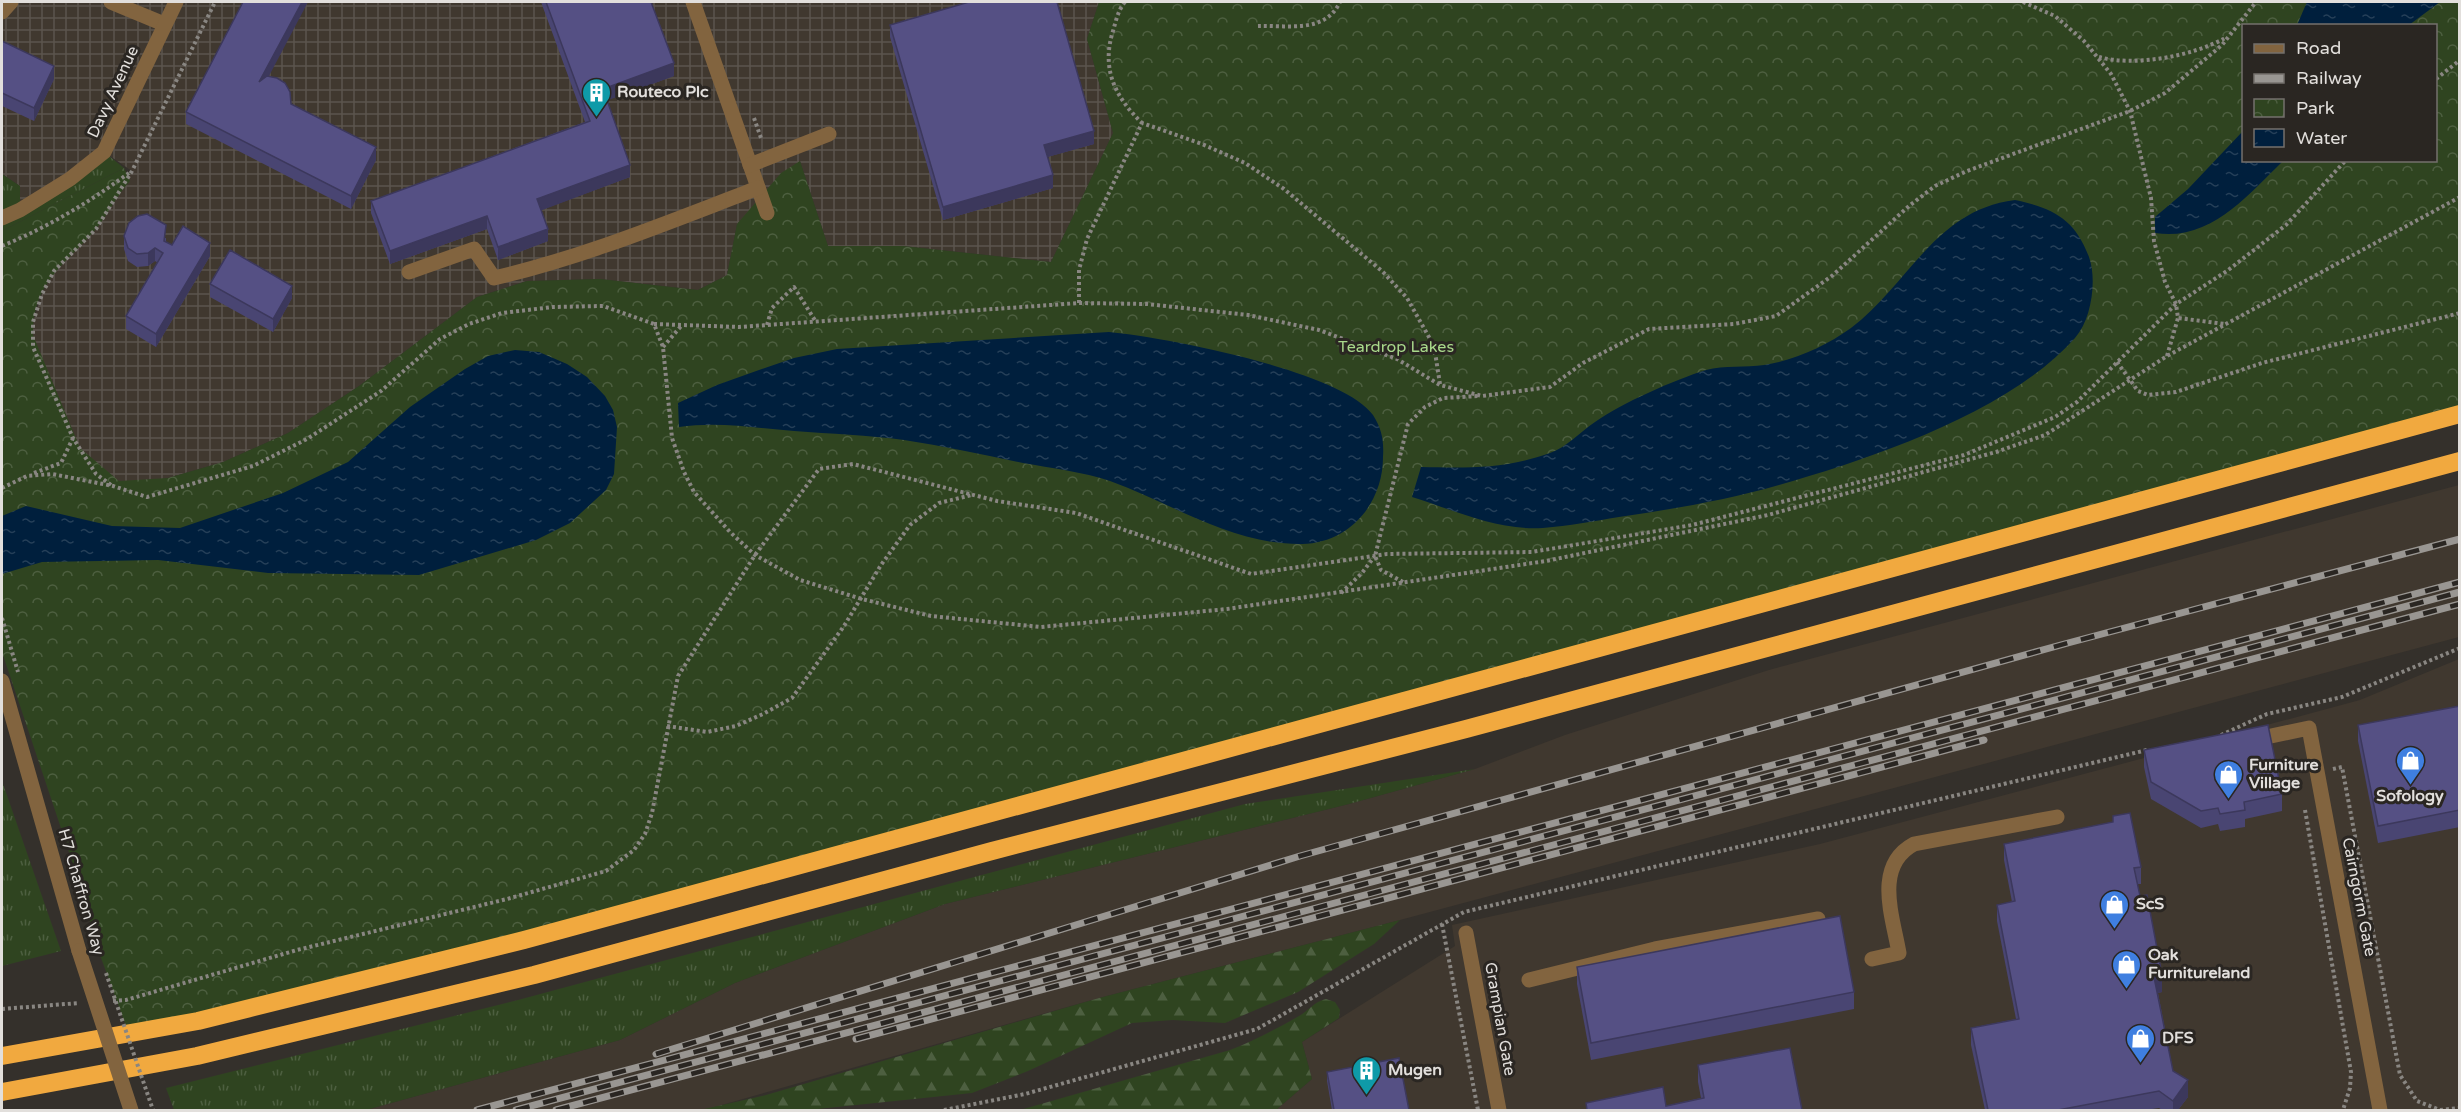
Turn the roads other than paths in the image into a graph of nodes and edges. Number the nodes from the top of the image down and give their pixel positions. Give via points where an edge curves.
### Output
1 (11, 2) edge
2 (111, 2) edge
3 (176, 2) edge
4 (693, 2) edge
5 (2, 12) edge
6 (165, 24) junction
7 (829, 134) dead end
8 (750, 165) junction
9 (758, 188) junction
10 (767, 213) dead end
11 (2, 218) edge
12 (409, 272) dead end
13 (2460, 414) edge
14 (2460, 461) edge
15 (2, 681) edge
16 (2271, 736) edge
17 (2057, 817) dead end
18 (1818, 919) edge
19 (1466, 933) dead end
20 (1872, 959) dead end
21 (1529, 980) dead end
22 (2, 1056) edge
23 (2, 1092) edge
24 (131, 1110) edge
25 (1499, 1110) edge
26 (2380, 1110) edge

1 - 5 street
2 - 6 street
3 - 6 street, Davy Avenue
4 - 8 street
6 - 11 street, Davy Avenue via 104,152 70,179
7 - 8 street
8 - 9 street
9 - 10 street
9 - 12 street via 544,267 494,278 474,249
13 - 22 highway via 524,940 198,1021
14 - 23 highway via 534,975 197,1056
15 - 24 street, H7 Chaffron Way, bridge via 79,951
16 - 26 street, Cairngorm Gate via 2309,728
17 - 20 street via 1914,844 1903,850 1890,873 1888,886 1899,953
18 - 21 street via 1655,949
19 - 25 street, Grampian Gate

